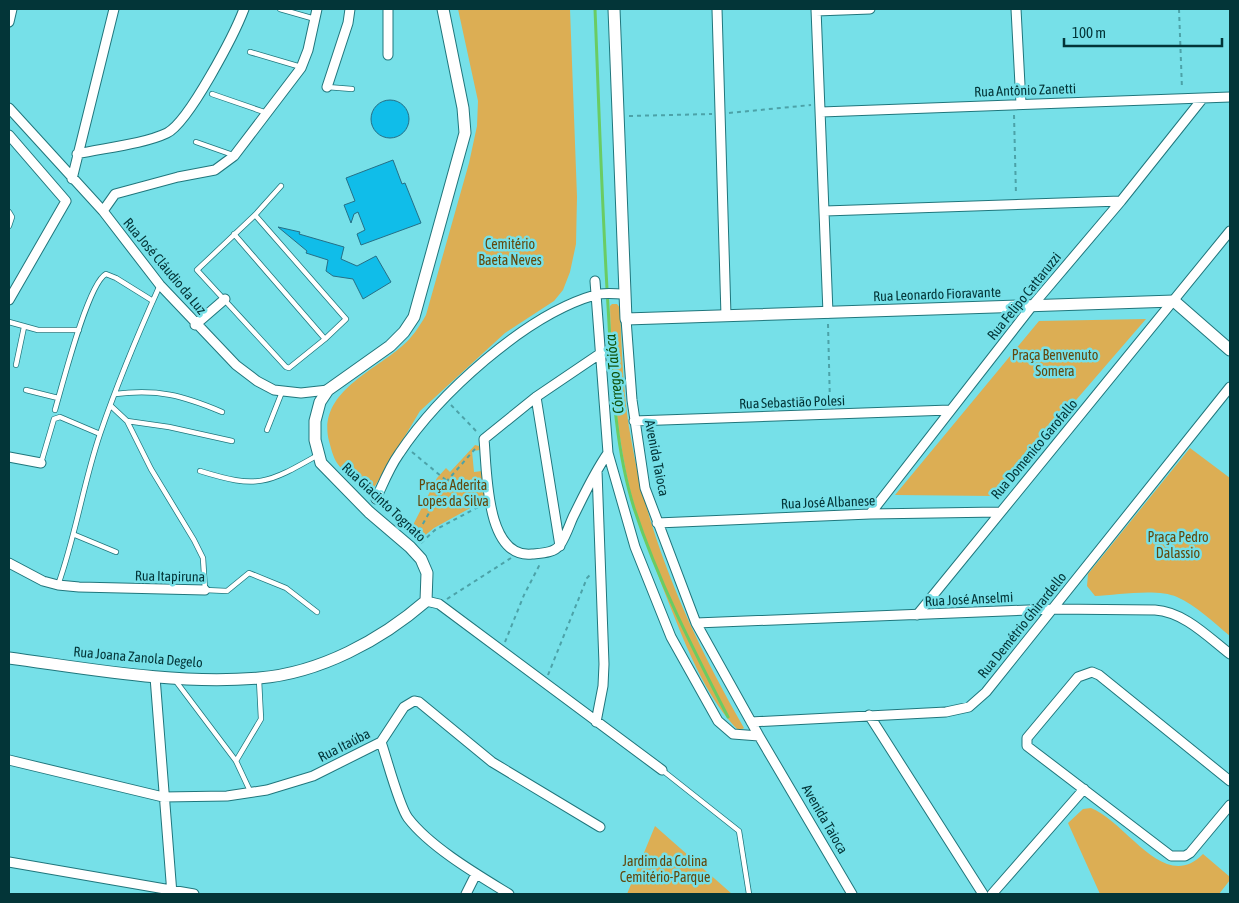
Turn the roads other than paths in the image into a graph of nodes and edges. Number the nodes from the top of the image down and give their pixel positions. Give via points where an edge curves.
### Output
1 (12, 9) edge
2 (114, 9) edge
3 (244, 9) edge
4 (280, 9) edge
5 (317, 9) edge
6 (350, 9) edge
7 (388, 9) edge
8 (443, 9) edge
9 (614, 9) edge
10 (717, 9) edge
11 (870, 9) edge
12 (1016, 9) edge
13 (816, 10) edge
14 (316, 19) junction
15 (9, 22) edge
16 (250, 52) dead end
17 (388, 55) dead end
18 (301, 68) junction
19 (327, 87) joint
20 (352, 89) dead end
21 (212, 94) dead end
22 (1230, 97) edge
23 (1203, 98) junction
24 (1018, 104) junction
25 (9, 108) edge
26 (821, 112) junction
27 (268, 113) junction
28 (9, 136) edge
29 (196, 142) dead end
30 (77, 154) junction
31 (234, 156) junction
32 (72, 179) junction
33 (281, 186) dead end
34 (1120, 201) junction
35 (824, 211) junction
36 (9, 212) edge
37 (103, 212) junction
38 (255, 214) junction
39 (9, 226) edge
40 (1230, 231) edge
41 (234, 234) junction
42 (595, 280) dead end
43 (160, 285) junction
44 (600, 294) junction
45 (620, 294) junction
46 (225, 299) junction
47 (9, 300) edge
48 (1174, 301) junction
49 (153, 302) junction
50 (1032, 306) junction
51 (828, 313) junction
52 (726, 316) junction
53 (626, 319) junction
54 (9, 322) edge
55 (195, 324) junction
56 (24, 327) junction
57 (79, 330) junction
58 (325, 339) junction
59 (1230, 350) edge
60 (601, 353) junction
61 (16, 365) dead end
62 (1230, 387) edge
63 (26, 390) dead end
64 (328, 390) junction
65 (282, 392) junction
66 (115, 394) junction
67 (536, 397) junction
68 (58, 398) junction
69 (111, 406) junction
70 (55, 410) dead end
71 (950, 410) junction
72 (222, 412) dead end
73 (634, 420) junction
74 (127, 421) junction
75 (267, 430) dead end
76 (100, 434) junction
77 (232, 441) dead end
78 (608, 453) junction
79 (318, 455) junction
80 (9, 458) edge
81 (41, 463) joint
82 (597, 468) junction
83 (200, 471) dead end
84 (376, 499) dead end
85 (999, 512) junction
86 (870, 514) junction
87 (657, 523) junction
88 (75, 535) junction
89 (560, 546) junction
90 (116, 552) dead end
91 (9, 563) edge
92 (58, 585) junction
93 (204, 590) junction
94 (426, 601) junction
95 (1053, 609) junction
96 (317, 612) dead end
97 (917, 615) junction
98 (696, 623) junction
99 (1230, 654) edge
100 (9, 658) edge
101 (155, 676) junction
102 (172, 678) junction
103 (259, 678) junction
104 (868, 716) junction
105 (596, 722) junction
106 (751, 722) junction
107 (759, 736) junction
108 (381, 742) junction
109 (9, 760) edge
110 (236, 761) junction
111 (662, 770) joint
112 (1230, 781) edge
113 (1084, 789) junction
114 (250, 793) junction
115 (164, 797) junction
116 (1230, 805) edge
117 (600, 828) dead end
118 (9, 862) edge
119 (476, 874) junction
120 (172, 893) edge
121 (194, 894) edge
122 (466, 894) edge
123 (509, 894) edge
124 (749, 894) edge
125 (852, 894) edge
126 (983, 894) edge
127 (992, 894) edge

1 - 15 street
2 - 30 street
3 - 30 street via 202,90 169,132
4 - 14 lane
5 - 14 street
6 - 19 street
7 - 17 street
8 - 64 street via 464,108 464,133 414,317 390,346
9 - 45 street, Avenida Taioca
10 - 52 street
11 - 13 street
12 - 24 street
13 - 26 street
14 - 18 street
16 - 18 lane
18 - 27 street
19 - 20 lane
21 - 27 lane
22 - 23 street, Rua Antônio Zanetti
23 - 24 street, Rua Antônio Zanetti
23 - 34 street, Rua Felipo Cattaruzzi
24 - 26 street, Rua Antônio Zanetti
25 - 32 street, Rua José Cláudio da Luz
26 - 35 street
27 - 31 street
28 - 47 street via 66,201
29 - 31 lane
30 - 32 street
31 - 37 street via 215,170 115,194
32 - 37 street, Rua José Cláudio da Luz
33 - 38 lane
34 - 35 street
34 - 50 street, Rua Felipo Cattaruzzi
35 - 51 street
36 - 39 lane via 12,217
37 - 43 street, Rua José Cláudio da Luz
38 - 41 lane
38 - 58 lane via 346,317 345,322
40 - 48 street, Rua Domenico Garofallo
41 - 46 lane via 197,270
41 - 58 lane
42 - 44 street
43 - 49 lane
43 - 55 street, Rua José Cláudio da Luz
44 - 45 street
44 - 60 street
44 - 84 street via 575,302 529,326 444,398 404,446
45 - 53 street, Avenida Taioca
46 - 55 street
46 - 58 lane via 286,367 293,367
48 - 50 street, Rua Leonardo Fioravante
48 - 59 street
48 - 85 street, Rua Domenico Garofallo
49 - 57 lane via 106,274 89,300
49 - 66 lane
50 - 51 street, Rua Leonardo Fioravante
50 - 71 street, Rua Felipo Cattaruzzi
51 - 52 street, Rua Leonardo Fioravante
52 - 53 street, Rua Leonardo Fioravante
53 - 73 street, Avenida Taioca
54 - 56 lane
55 - 65 street, Rua José Cláudio da Luz via 236,365 257,381
56 - 57 lane
56 - 61 lane
57 - 68 lane
60 - 67 street
60 - 78 street
62 - 95 street, Rua Demétrio Ghirardello
63 - 68 lane
64 - 65 street, Rua José Cláudio da Luz
64 - 79 street via 320,402 315,421
65 - 75 lane
66 - 69 lane
66 - 72 lane via 154,391 200,402
67 - 89 street
67 - 89 street via 484,439 490,502 497,531 504,542 519,553 546,553
68 - 70 lane
69 - 74 lane
69 - 76 lane
71 - 73 street, Rua Sebastião Polesi
71 - 86 street, Rua Felipo Cattaruzzi
73 - 87 street, Avenida Taioca via 645,488
74 - 77 lane
74 - 93 lane via 151,470 180,514 203,558
76 - 81 lane via 60,417 54,419
76 - 88 lane via 85,484
78 - 82 street
78 - 107 street via 635,547 671,637 718,721 733,734
79 - 83 lane via 279,477 264,481 228,480
79 - 94 street, Rua Giacinto Tognato via 321,463 369,512 421,559 427,573
80 - 81 street
82 - 89 street
82 - 105 street via 604,664
85 - 86 street, Rua José Albanese
85 - 97 street, Rua Domenico Garofallo
86 - 87 street, Rua José Albanese
87 - 98 street, Avenida Taioca
88 - 90 lane
88 - 92 lane
91 - 92 street, Rua Itapiruna
92 - 93 street, Rua Itapiruna
93 - 96 lane, Rua Itapiruna via 227,591 249,573 286,588
94 - 103 street, Rua Joana Zanola Degelo via 401,623 331,660
94 - 105 street via 439,604
95 - 97 street, Rua José Anselmi
95 - 99 street, Rua José Anselmi via 1170,611
95 - 104 street, Rua Demétrio Ghirardello via 986,692 969,707 946,712
97 - 98 street, Rua José Anselmi
98 - 106 street, Avenida Taioca
100 - 101 street, Rua Joana Zanola Degelo
101 - 102 street, Rua Joana Zanola Degelo
101 - 115 street
102 - 103 street, Rua Joana Zanola Degelo
102 - 110 lane
103 - 110 lane via 261,719
104 - 106 street, Rua Demétrio Ghirardello
104 - 126 street
105 - 111 street
106 - 107 street, Avenida Taioca
107 - 125 street, Avenida Taioca
108 - 114 street, Rua Itaúba via 314,776
108 - 117 street, Rua Itaúba via 404,707 409,702 419,702 492,762
108 - 119 street via 407,816 420,831
109 - 115 street, Rua Itaúba
110 - 114 lane
111 - 124 lane via 739,831
112 - 113 street via 1092,672 1078,678 1027,738 1028,746
113 - 116 street via 1164,853 1178,857 1190,853
113 - 127 street
114 - 115 street, Rua Itaúba
115 - 120 street
118 - 120 street
119 - 122 street
119 - 123 street
120 - 121 street

